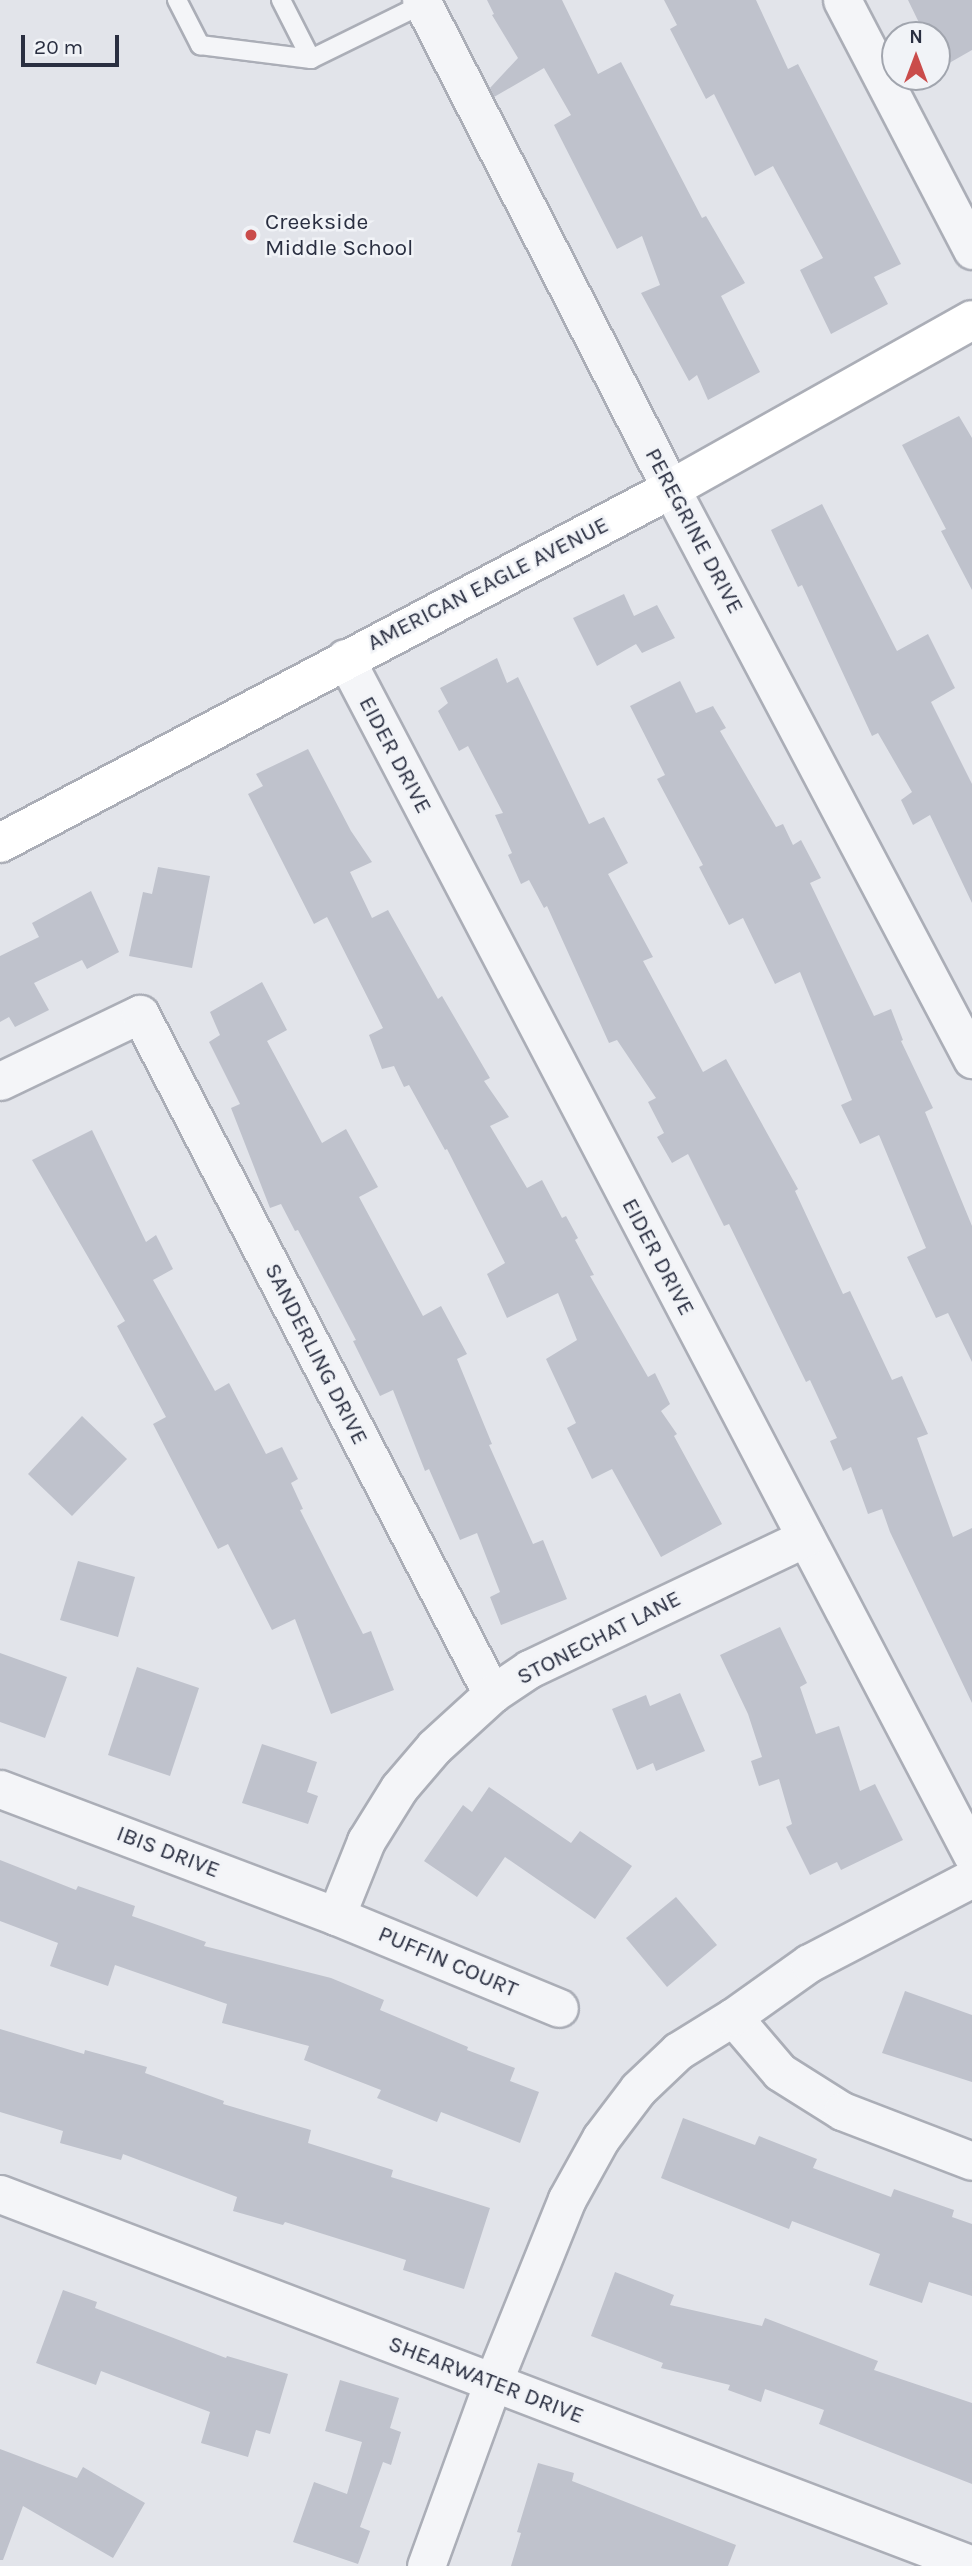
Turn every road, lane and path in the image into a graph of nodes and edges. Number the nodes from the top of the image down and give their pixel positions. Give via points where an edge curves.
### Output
1 (177, 0) edge
2 (281, 0) edge
3 (842, 0) edge
4 (422, 2) edge
5 (311, 59) junction
6 (972, 250) edge
7 (972, 320) edge
8 (671, 489) junction
9 (345, 659) junction
10 (0, 843) edge
11 (972, 1059) edge
12 (0, 1081) edge
13 (805, 1538) junction
14 (492, 1694) junction
15 (0, 1789) edge
16 (972, 1855) edge
17 (972, 1878) edge
18 (337, 1916) junction
19 (559, 2008) dead end
20 (733, 2017) junction
21 (972, 2161) edge
22 (0, 2194) edge
23 (493, 2382) junction
24 (972, 2565) edge
25 (426, 2566) edge

1 - 5 lane via 200,44
2 - 5 lane
3 - 6 street
4 - 5 lane
4 - 8 street, PEREGRINE DRIVE
7 - 8 street, AMERICAN EAGLE AVENUE
8 - 9 street, AMERICAN EAGLE AVENUE
8 - 11 street, PEREGRINE DRIVE
9 - 10 street, AMERICAN EAGLE AVENUE
9 - 13 street, EIDER DRIVE
12 - 14 street, SANDERLING DRIVE via 140,1014
13 - 14 street, STONECHAT LANE via 529,1669
13 - 16 street, EIDER DRIVE
14 - 18 street, STONECHAT LANE via 434,1747 400,1788 366,1841
15 - 18 street, IBIS DRIVE
17 - 20 street via 809,1963
18 - 19 street, PUFFIN COURT
20 - 21 street via 780,2072 842,2111
20 - 23 street via 678,2050 638,2089 601,2138 567,2199
22 - 23 street, SHEARWATER DRIVE
23 - 24 street, SHEARWATER DRIVE
23 - 25 street

